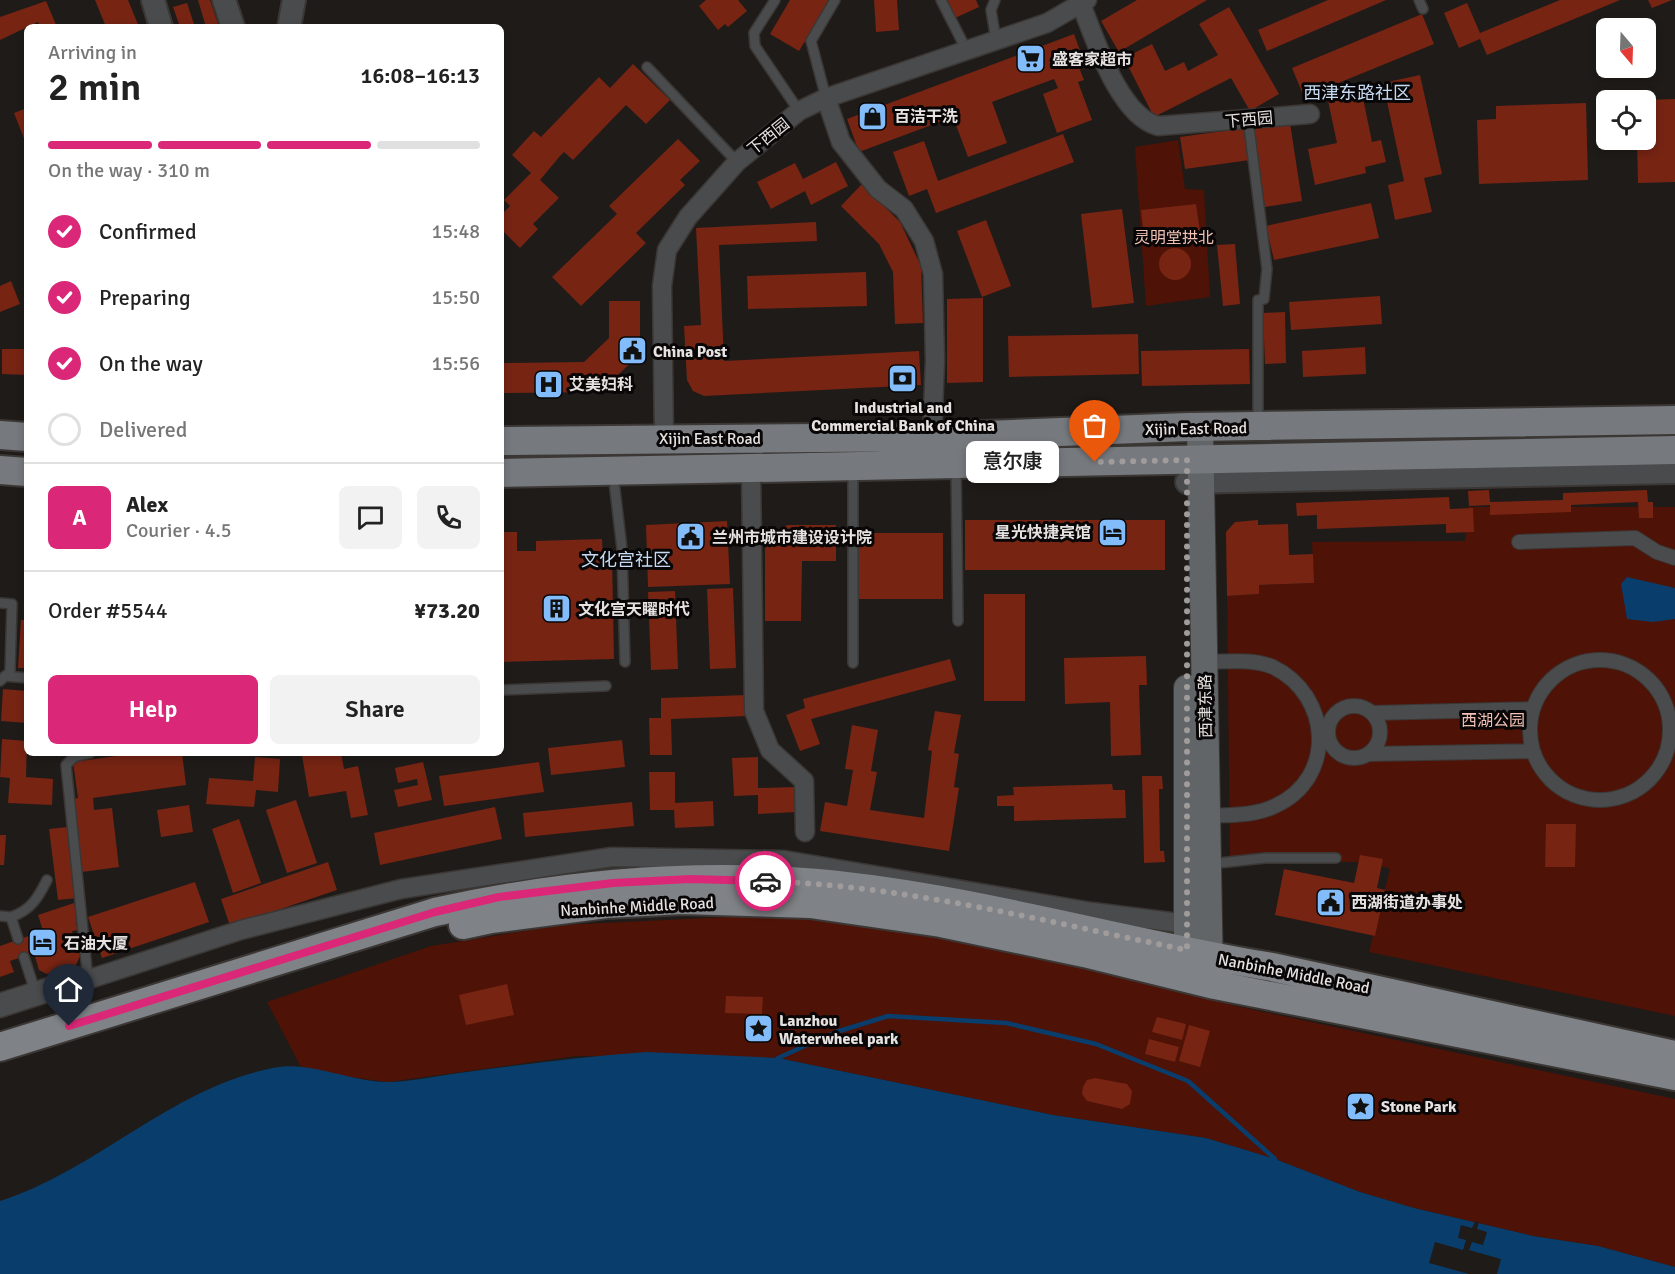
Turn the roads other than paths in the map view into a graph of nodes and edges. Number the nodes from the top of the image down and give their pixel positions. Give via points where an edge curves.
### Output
1 (153, 0) edge
2 (224, 0) edge
3 (294, 0) edge
4 (775, 0) edge
5 (835, 0) edge
6 (941, 0) edge
7 (995, 0) edge
8 (1084, 2) edge
9 (159, 24) edge
10 (232, 24) edge
11 (290, 24) edge
12 (996, 40) junction
13 (967, 51) junction
14 (647, 67) dead end
15 (826, 98) junction
16 (799, 111) junction
17 (1310, 114) dead end
18 (1248, 119) junction
19 (737, 162) junction
20 (1675, 420) edge
21 (1258, 426) junction
22 (1194, 427) junction
23 (0, 435) edge
24 (24, 437) edge
25 (932, 437) junction
26 (664, 438) junction
27 (504, 441) edge
28 (1675, 450) edge
29 (956, 464) junction
30 (853, 466) junction
31 (751, 468) junction
32 (0, 470) edge
33 (613, 471) junction
34 (1194, 471) junction
35 (24, 472) edge
36 (1675, 472) edge
37 (504, 473) edge
38 (1519, 542) dead end
39 (1675, 558) edge
40 (0, 603) edge
41 (958, 621) dead end
42 (625, 662) dead end
43 (1204, 662) junction
44 (853, 663) dead end
45 (3, 678) edge
46 (24, 678) edge
47 (606, 686) dead end
48 (504, 690) edge
49 (1533, 709) junction
50 (1372, 713) junction
51 (1324, 734) junction
52 (1533, 751) junction
53 (1368, 754) junction
54 (78, 756) edge
55 (1207, 816) junction
56 (805, 832) dead end
57 (1336, 858) dead end
58 (1208, 864) junction
59 (47, 880) dead end
60 (0, 916) edge
61 (11, 917) junction
62 (18, 939) dead end
63 (24, 957) dead end
64 (1196, 958) junction
65 (35, 992) junction
66 (0, 998) edge
67 (0, 1008) edge
68 (0, 1047) edge
69 (1675, 1055) edge
70 (0, 1067) edge
71 (1675, 1076) edge

1 - 9 street
2 - 10 street
3 - 11 street
4 - 16 lane via 754,33 755,46
5 - 15 lane via 811,41
6 - 13 lane
7 - 12 lane via 992,10
8 - 12 street, 下西园 via 1047,23
8 - 18 street, 下西园 via 1103,60 1139,119 1158,126
12 - 13 street, 下西园
13 - 15 street, 下西园
14 - 19 lane
15 - 16 street, 下西园
15 - 25 street via 841,142 878,189 904,209 924,241 933,274
16 - 19 street, 下西园
17 - 18 street, 下西园
18 - 21 lane via 1267,268 1264,299 1258,300
19 - 26 street, 下西园 via 688,217 667,250 662,286
20 - 21 main road, Xijin East Road
21 - 22 main road, Xijin East Road
22 - 25 main road, Xijin East Road
22 - 34 main road, 西津东路
23 - 24 main road
25 - 26 main road, Xijin East Road
26 - 27 main road, Xijin East Road
28 - 34 main road, Xijin East Road
29 - 30 main road, Xijin East Road
29 - 34 main road, Xijin East Road
29 - 41 lane
30 - 31 main road, Xijin East Road
30 - 44 lane
31 - 33 main road, Xijin East Road
31 - 56 street via 754,711 770,750 804,781
32 - 35 main road
33 - 37 main road, Xijin East Road
33 - 42 lane via 622,549
34 - 36 street, Xijin East Road
34 - 43 main road, 西津东路
34 - 64 main road, 西津东路
38 - 39 street via 1635,538
40 - 45 lane via 12,604 10,672
43 - 51 street via 1271,666 1296,682 1314,706
43 - 55 main road, 西津东路
45 - 46 lane
47 - 48 lane
49 - 50 street
49 - 52 street via 1529,731
49 - 52 street via 1549,680 1572,665 1599,659 1627,664 1650,679 1666,702 1671,729 1666,756 1651,779 1628,795 1601,801 1573,796 1550,781
50 - 51 street via 1353,706 1343,708
50 - 53 street via 1380,732 1378,742
51 - 53 street via 1344,757
51 - 55 street via 1315,764 1299,789 1275,806
52 - 53 street
54 - 65 lane via 66,765 87,970
55 - 58 main road, 西津东路
57 - 58 lane via 1265,858
58 - 64 main road, 西津东路
59 - 61 lane via 26,912
60 - 61 lane
61 - 62 lane
63 - 65 lane
64 - 65 street via 1083,911 784,860 612,857 401,889 241,930
64 - 68 highway, Nanbinhe Middle Road via 949,902 818,883 690,879 613,883 499,897 435,912
64 - 69 highway, Nanbinhe Middle Road via 1272,967
64 - 70 highway, Nanbinhe Middle Road via 810,904 682,900 606,904 491,919 427,933
64 - 71 highway, Nanbinhe Middle Road
65 - 66 lane
65 - 67 street

